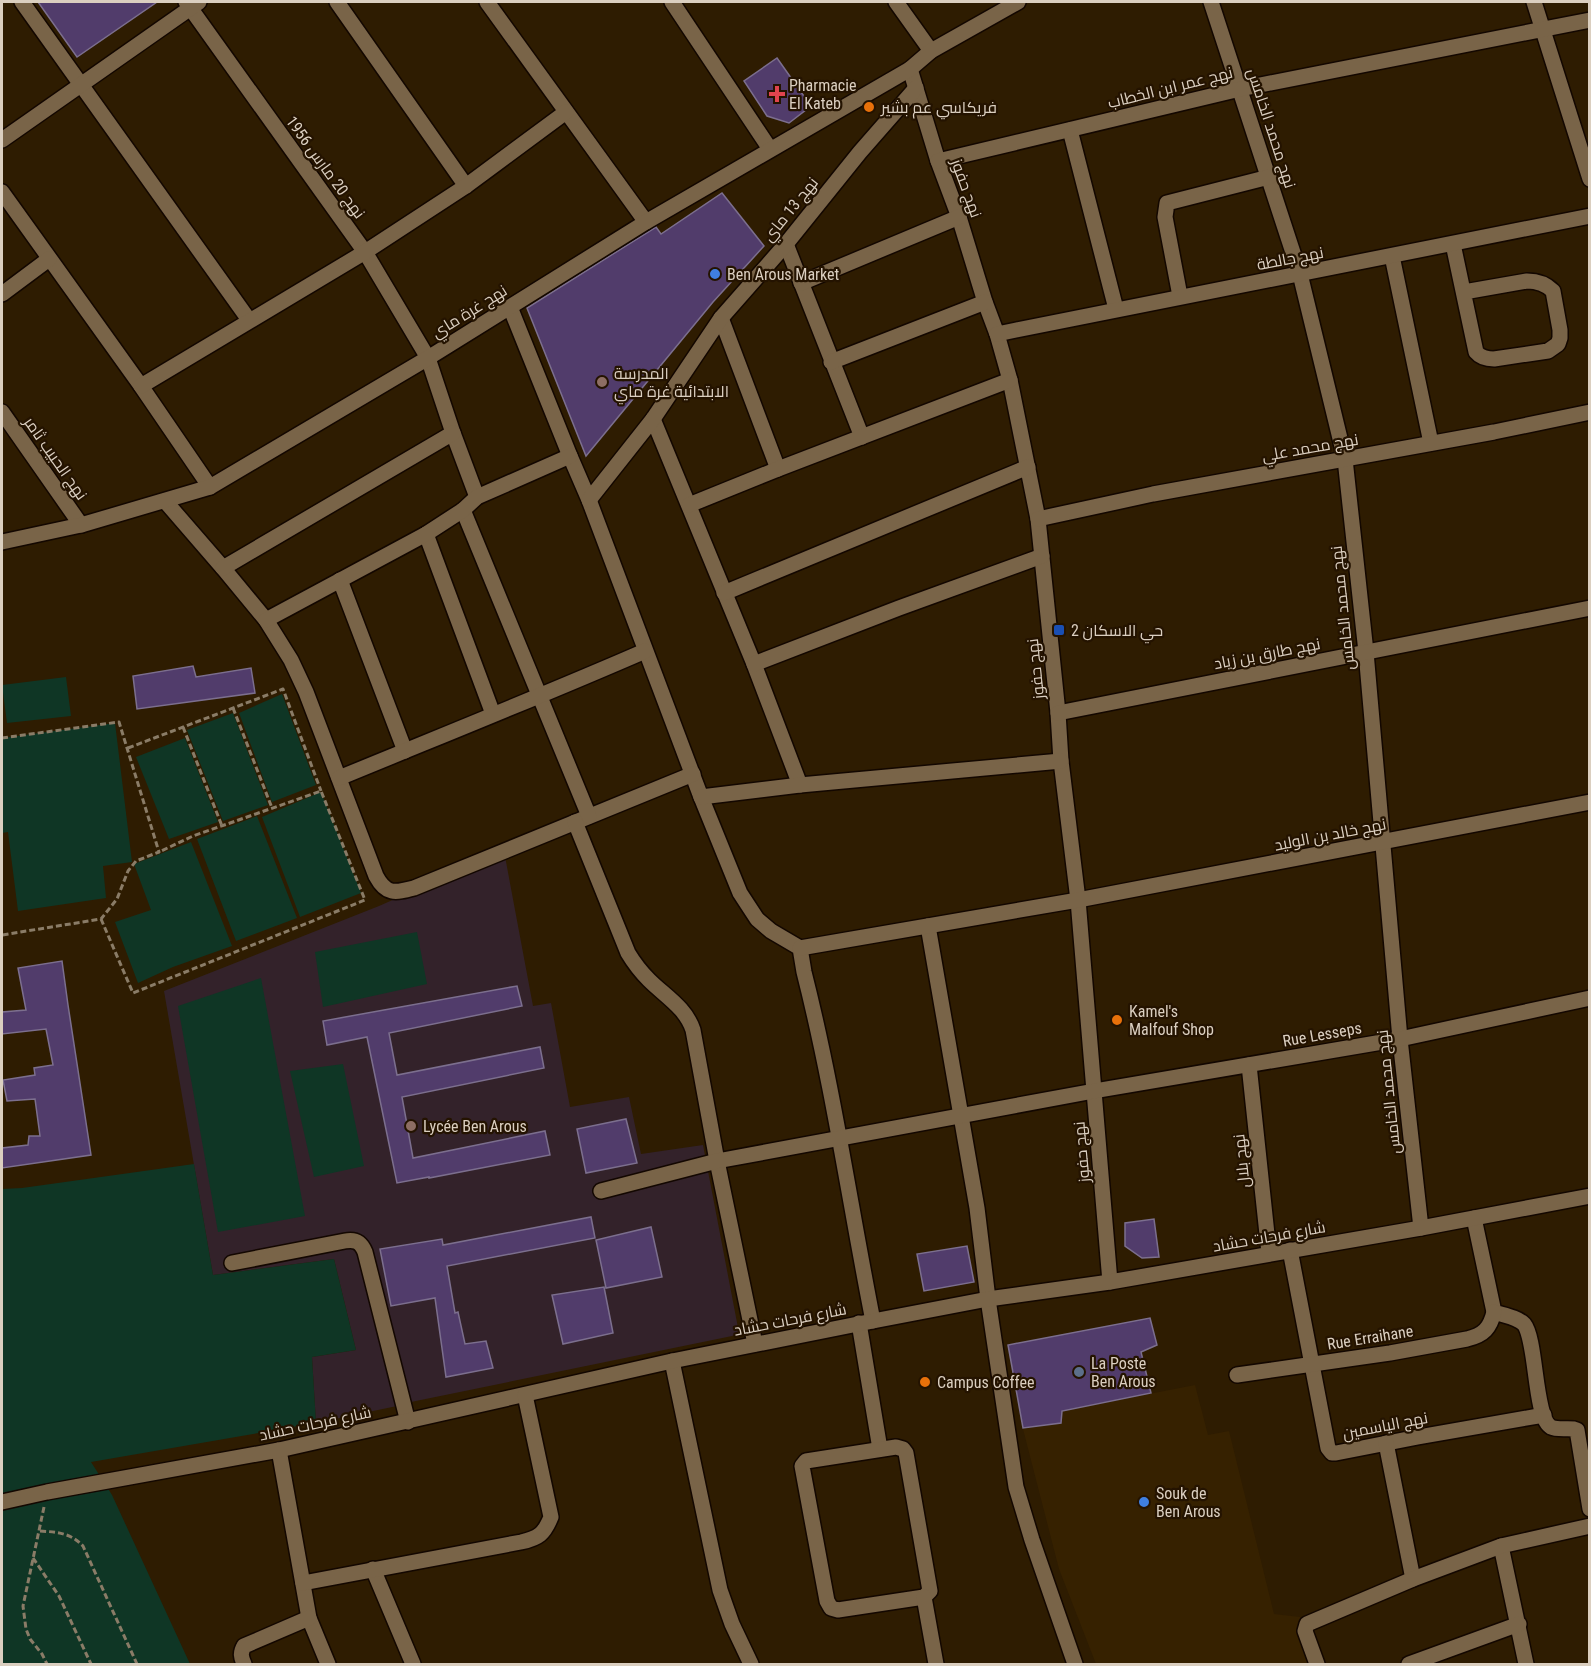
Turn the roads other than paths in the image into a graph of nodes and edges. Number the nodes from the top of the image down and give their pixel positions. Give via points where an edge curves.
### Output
1 (22, 2) edge
2 (337, 2) edge
3 (487, 2) edge
4 (672, 2) edge
5 (896, 2) edge
6 (1018, 2) edge
7 (1211, 2) edge
8 (1534, 2) edge
9 (192, 4) edge
10 (1590, 20) edge
11 (1542, 30) junction
12 (931, 51) junction
13 (910, 69) junction
14 (81, 85) junction
15 (916, 88) junction
16 (1240, 89) junction
17 (566, 112) junction
18 (1070, 130) junction
19 (2, 140) edge
20 (771, 149) junction
21 (938, 161) junction
22 (1269, 177) junction
23 (1590, 179) edge
24 (465, 186) junction
25 (2, 192) edge
26 (1590, 216) edge
27 (959, 217) junction
28 (646, 222) junction
29 (786, 244) junction
30 (1453, 244) junction
31 (365, 252) junction
32 (1392, 256) junction
33 (49, 259) junction
34 (1300, 274) junction
35 (801, 283) junction
36 (1464, 292) junction
37 (2, 294) edge
38 (1180, 296) junction
39 (986, 302) junction
40 (510, 307) junction
41 (1116, 309) junction
42 (721, 318) junction
43 (249, 320) junction
44 (997, 334) junction
45 (428, 358) junction
46 (831, 362) junction
47 (1010, 380) junction
48 (141, 386) junction
49 (2, 412) edge
50 (1590, 412) edge
51 (653, 419) junction
52 (453, 433) junction
53 (862, 437) junction
54 (1431, 444) junction
55 (570, 456) junction
56 (1345, 459) junction
57 (1028, 467) junction
58 (778, 469) junction
59 (210, 487) junction
60 (477, 497) junction
61 (589, 500) junction
62 (165, 501) junction
63 (689, 505) junction
64 (463, 510) junction
65 (1038, 519) junction
66 (81, 525) junction
67 (426, 534) junction
68 (2, 542) edge
69 (1042, 556) junction
70 (223, 568) junction
71 (340, 580) junction
72 (724, 593) junction
73 (1590, 608) edge
74 (266, 620) junction
75 (645, 651) junction
76 (1365, 652) junction
77 (754, 664) junction
78 (539, 697) junction
79 (1058, 713) junction
80 (493, 714) junction
81 (405, 751) junction
82 (1061, 761) junction
83 (693, 774) junction
84 (339, 778) junction
85 (800, 785) junction
86 (701, 797) junction
87 (1590, 802) edge
88 (582, 819) junction
89 (1382, 843) junction
90 (1078, 900) junction
91 (928, 926) junction
92 (800, 948) junction
93 (1590, 998) edge
94 (1400, 1039) junction
95 (1249, 1065) junction
96 (1095, 1092) junction
97 (962, 1116) junction
98 (840, 1139) junction
99 (717, 1161) junction
100 (601, 1191) dead end
101 (1590, 1196) edge
102 (1474, 1218) junction
103 (1422, 1228) junction
104 (1290, 1250) junction
105 (1269, 1254) junction
106 (232, 1263) dead end
107 (1110, 1282) junction
108 (988, 1299) junction
109 (1494, 1312) junction
110 (866, 1322) junction
111 (755, 1344) junction
112 (672, 1361) junction
113 (1312, 1364) junction
114 (1238, 1375) dead end
115 (525, 1395) junction
116 (1544, 1415) junction
117 (408, 1422) junction
118 (1386, 1443) junction
119 (880, 1449) junction
120 (279, 1450) junction
121 (2, 1502) edge
122 (1590, 1509) edge
123 (1590, 1526) edge
124 (1501, 1546) junction
125 (373, 1569) junction
126 (1413, 1579) junction
127 (303, 1583) junction
128 (924, 1597) junction
129 (309, 1618) junction
130 (1519, 1624) junction
131 (244, 1665) edge
132 (328, 1665) edge
133 (412, 1665) edge
134 (751, 1665) edge
135 (936, 1665) edge
136 (1076, 1665) edge
137 (1317, 1665) edge
138 (1409, 1665) edge
139 (1526, 1665) edge

1 - 14 street
2 - 24 street
3 - 17 street
4 - 20 street
5 - 12 street
6 - 12 street, نهج غرة ماي
7 - 16 street, نهج محمد الخامس
8 - 11 street
9 - 14 street
9 - 31 street, نهج 20 مارس 1956
10 - 11 street, نهج عمر ابن الخطاب
11 - 16 street, نهج عمر ابن الخطاب
11 - 23 street
12 - 13 street, نهج غرة ماي
13 - 15 street, نهج حفوز
13 - 20 street, نهج غرة ماي
14 - 19 street
14 - 43 street
15 - 21 street, نهج حفوز
15 - 29 street, نهج 13 ماي
16 - 18 street, نهج عمر ابن الخطاب
16 - 22 street, نهج محمد الخامس
17 - 24 street
17 - 28 street
18 - 21 street, نهج عمر ابن الخطاب
18 - 41 street
20 - 28 street, نهج غرة ماي
21 - 27 street, نهج حفوز
22 - 34 street, نهج محمد الخامس
22 - 38 street via 1167,203 1165,217
24 - 31 street
25 - 33 street
26 - 30 street, نهج جالطة
27 - 35 street
27 - 39 street, نهج حفوز
28 - 40 street, نهج غرة ماي
29 - 35 street
29 - 42 street, نهج 13 ماي
30 - 32 street, نهج جالطة
30 - 36 street
31 - 43 street
31 - 45 street, نهج 20 مارس 1956
32 - 34 street, نهج جالطة
32 - 54 street
33 - 37 street
33 - 48 street
34 - 38 street, نهج جالطة
34 - 56 street, نهج محمد الخامس
35 - 46 street
36 - 36 street via 1476,352 1482,357 1494,359 1548,351 1560,338 1553,291 1542,283 1527,281
38 - 41 street, نهج جالطة
39 - 44 street, نهج حفوز
39 - 46 street
40 - 45 street, نهج غرة ماي
40 - 55 street
41 - 44 street, نهج جالطة
42 - 51 street, نهج 13 ماي
42 - 58 street
43 - 48 street
44 - 47 street, نهج حفوز
45 - 52 street, نهج 20 مارس 1956
45 - 59 street, نهج غرة ماي
46 - 53 street
47 - 53 street
47 - 57 street, نهج حفوز
48 - 59 street
49 - 66 street, نهج الحبيب ثامر
50 - 54 street, نهج محمد علي
51 - 61 street, نهج 13 ماي
51 - 63 street
52 - 60 street, نهج 20 مارس 1956
52 - 70 street
53 - 58 street
54 - 56 street, نهج محمد علي
55 - 60 street
55 - 61 street
56 - 65 street, نهج محمد علي
56 - 76 street, نهج محمد الخامس
57 - 65 street, نهج حفوز
57 - 72 street
58 - 63 street
59 - 62 street, نهج غرة ماي
60 - 64 street
61 - 75 street
62 - 66 street, نهج غرة ماي
62 - 70 street
63 - 72 street
64 - 67 street
64 - 78 street
65 - 69 street, نهج حفوز
66 - 68 street, نهج غرة ماي
67 - 71 street
67 - 80 street
69 - 77 street
69 - 79 street, نهج حفوز
70 - 74 street
71 - 74 street
71 - 81 street
72 - 77 street
73 - 76 street, نهج طارق بن زياد
74 - 84 street via 306,692
75 - 78 street
75 - 83 street
76 - 79 street, نهج طارق بن زياد
76 - 89 street, نهج محمد الخامس
77 - 85 street
78 - 80 street
78 - 88 street
79 - 82 street, نهج حفوز
80 - 81 street
81 - 84 street
82 - 85 street
82 - 90 street, نهج حفوز
83 - 86 street
83 - 88 street
84 - 88 street via 380,884 396,892
85 - 86 street
86 - 92 street via 748,908 771,931
87 - 89 street, نهج خالد بن الوليد
88 - 99 street via 628,953 647,979 690,1020
89 - 90 street, نهج خالد بن الوليد
89 - 94 street, نهج محمد الخامس
90 - 91 street, نهج خالد بن الوليد
90 - 96 street, نهج حفوز
91 - 92 street, نهج خالد بن الوليد
91 - 97 street
92 - 98 street
93 - 94 street, Rue Lesseps
94 - 95 street, Rue Lesseps
94 - 103 street, نهج محمد الخامس
95 - 96 street, Rue Lesseps
95 - 105 street, نهج بلال
96 - 97 street, Rue Lesseps
96 - 107 street, نهج حفوز
97 - 98 street, Rue Lesseps
97 - 108 street
98 - 99 street, Rue Lesseps
98 - 110 street
99 - 100 street, Rue Lesseps
99 - 111 street
101 - 102 street, شارع فرحات حشاد
102 - 103 street, شارع فرحات حشاد
102 - 109 street
103 - 104 street, شارع فرحات حشاد
104 - 105 street, شارع فرحات حشاد
104 - 113 street, نهج الياسمين
105 - 107 street, شارع فرحات حشاد
106 - 117 street via 350,1240 360,1243
107 - 108 street, شارع فرحات حشاد
108 - 110 street, شارع فرحات حشاد
108 - 136 street via 1017,1487
109 - 113 street, Rue Erraihane via 1478,1336
109 - 116 street via 1519,1320 1527,1328
110 - 111 street, شارع فرحات حشاد
110 - 119 street
111 - 112 street, شارع فرحات حشاد
112 - 115 street, شارع فرحات حشاد
112 - 134 street via 720,1590
113 - 114 street, Rue Erraihane
113 - 118 street, نهج الياسمين via 1330,1451 1336,1454
115 - 117 street, شارع فرحات حشاد
115 - 125 street via 551,1517 546,1530 535,1539
116 - 118 street, نهج الياسمين
116 - 122 street via 1553,1428 1577,1430
117 - 120 street, شارع فرحات حشاد
118 - 126 street
119 - 128 street via 896,1447 906,1453 931,1587
119 - 128 street via 806,1461 802,1466 827,1601 838,1610
120 - 121 street, شارع فرحات حشاد
120 - 127 street
123 - 124 street
124 - 126 street
124 - 130 street
125 - 127 street
125 - 133 street
126 - 137 street via 1306,1624
127 - 129 street
128 - 135 street
129 - 131 street via 244,1646
129 - 132 street
130 - 138 street
130 - 139 street

